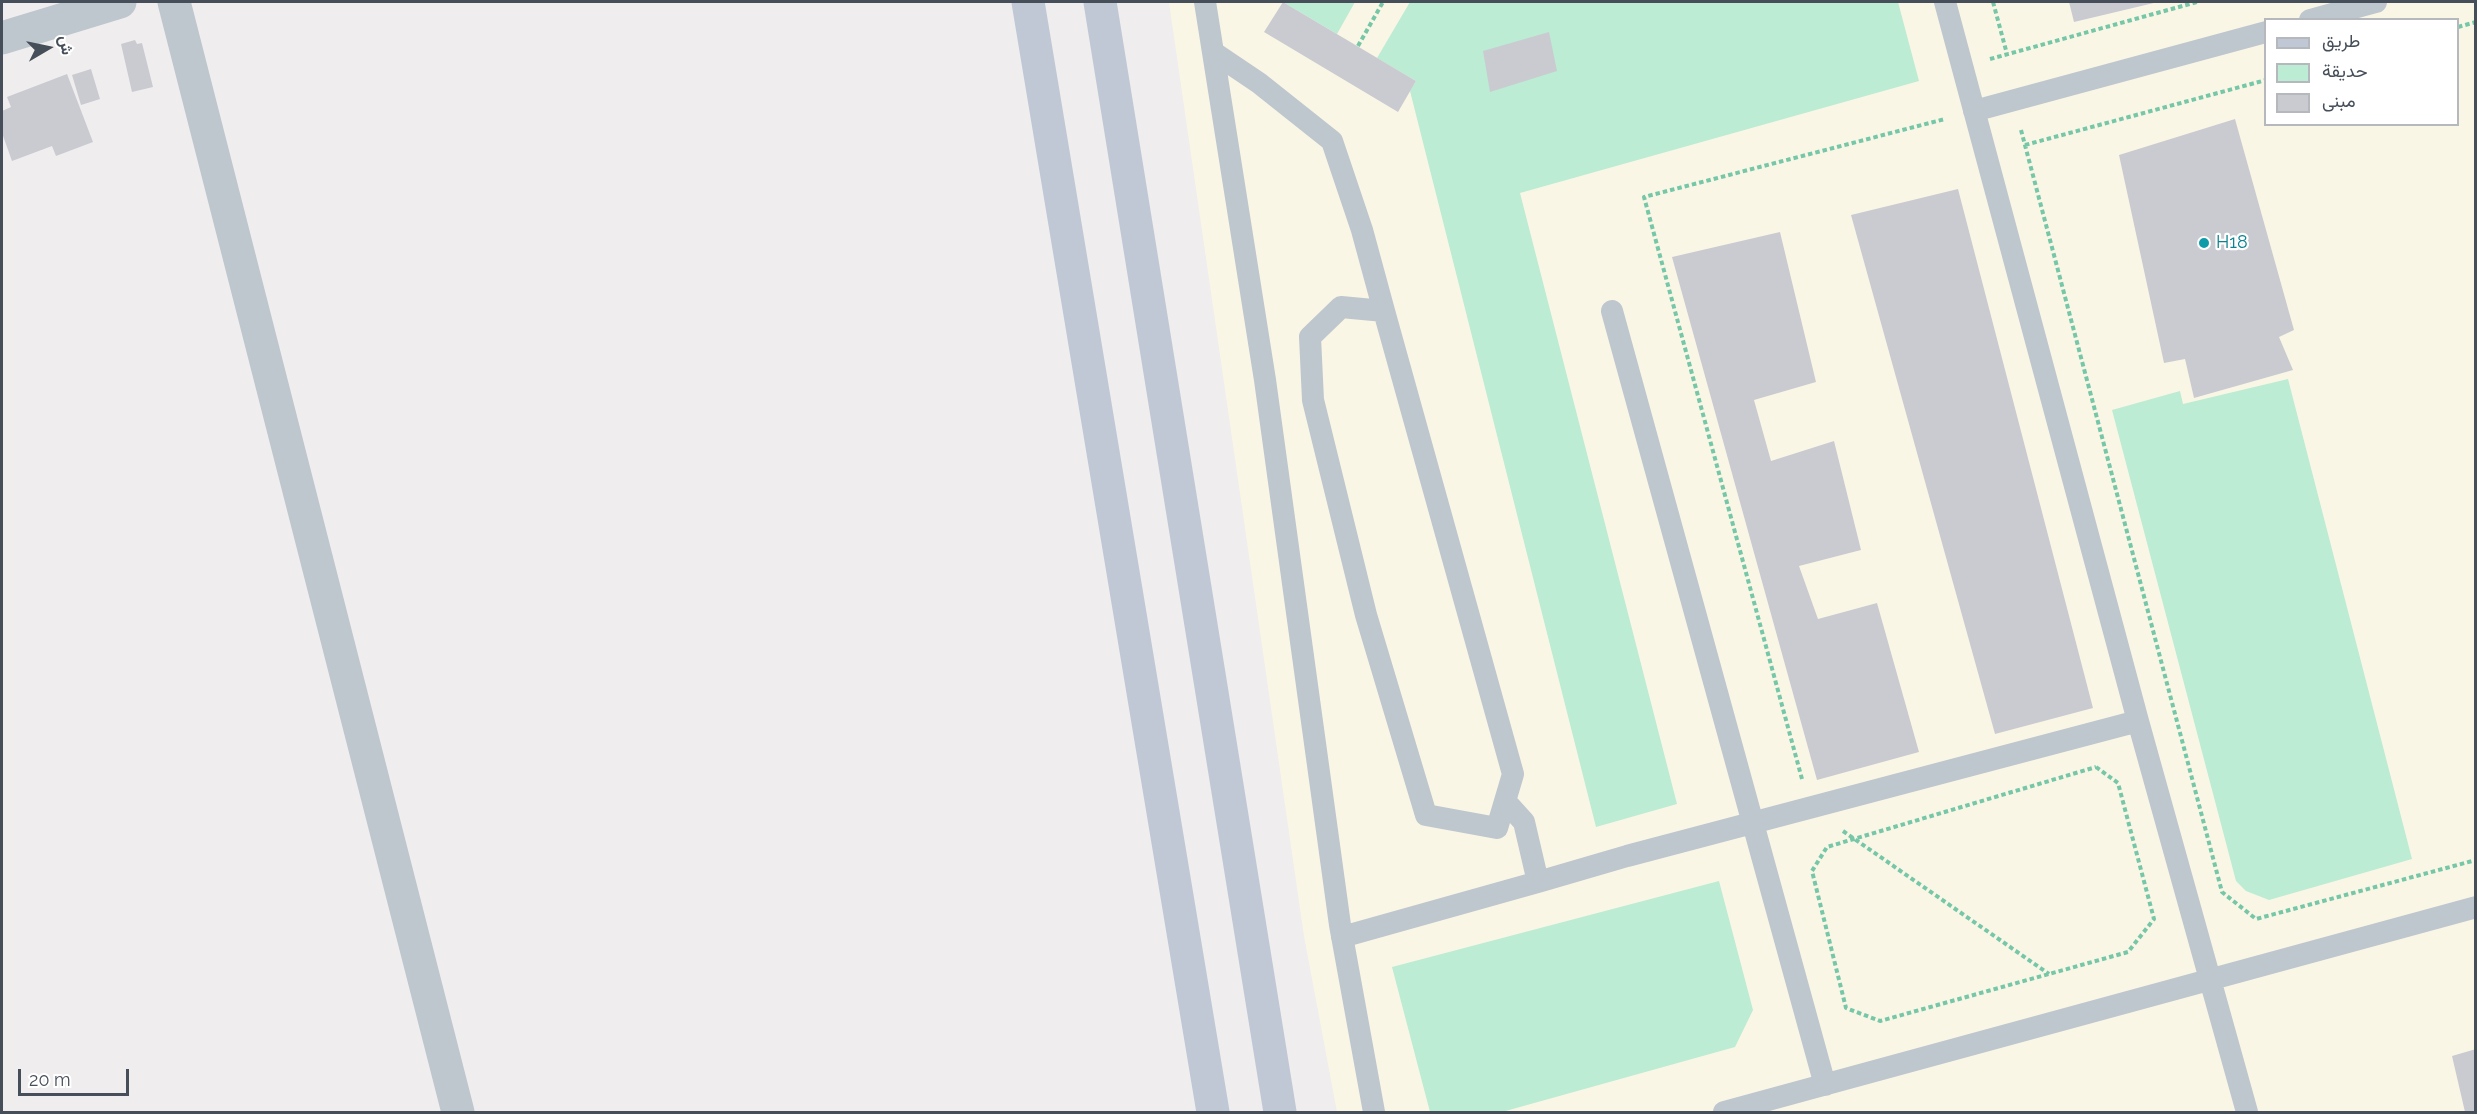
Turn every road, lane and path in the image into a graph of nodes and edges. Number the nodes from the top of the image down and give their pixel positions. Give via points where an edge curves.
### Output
1 (120, 2) edge
2 (174, 2) edge
3 (1028, 2) edge
4 (1100, 2) edge
5 (1205, 2) edge
6 (1383, 2) edge
7 (1945, 2) edge
8 (1993, 2) edge
9 (2197, 2) edge
10 (2376, 2) edge
11 (2317, 18) edge
12 (2475, 22) edge
13 (2459, 26) edge
14 (2264, 32) edge
15 (2, 38) edge
16 (1358, 46) dead end
17 (1213, 52) junction
18 (2007, 54) junction
19 (1962, 66) junction
20 (2264, 80) edge
21 (1974, 111) junction
22 (1384, 311) junction
23 (1612, 311) dead end
24 (2138, 721) junction
25 (1505, 801) junction
26 (1810, 808) junction
27 (1753, 822) junction
28 (1855, 840) junction
29 (2475, 860) edge
30 (1538, 882) junction
31 (2475, 907) edge
32 (1342, 938) junction
33 (2049, 974) junction
34 (2210, 980) junction
35 (1825, 1085) junction
36 (458, 1113) edge
37 (1213, 1113) edge
38 (1280, 1113) edge
39 (1374, 1113) edge
40 (1724, 1113) edge
41 (2247, 1113) edge

1 - 15 street
2 - 36 street
3 - 37 main road
4 - 38 main road
5 - 17 lane
6 - 16 path
7 - 19 lane
8 - 18 path
9 - 18 path
10 - 11 lane
12 - 13 path
14 - 21 lane
17 - 22 lane via 1332,141
17 - 32 lane via 1264,380
18 - 19 path
19 - 21 lane
20 - 29 path via 2025,145 2222,892 2256,919
21 - 24 lane
21 - 26 path via 1644,197
22 - 25 lane via 1512,774
22 - 25 lane via 1341,307 1310,337 1318,423 1366,615 1426,815 1497,828
23 - 27 lane
24 - 26 lane
24 - 34 lane
25 - 30 lane via 1524,822
26 - 27 lane
26 - 28 path
27 - 30 lane
27 - 35 lane
28 - 33 path
28 - 33 path via 1827,847 1812,871 1846,1008 1880,1021
28 - 33 path via 2096,767 2118,783 2154,920 2128,952
30 - 32 lane
31 - 34 lane
32 - 39 lane
34 - 35 lane
34 - 41 lane
35 - 40 lane

